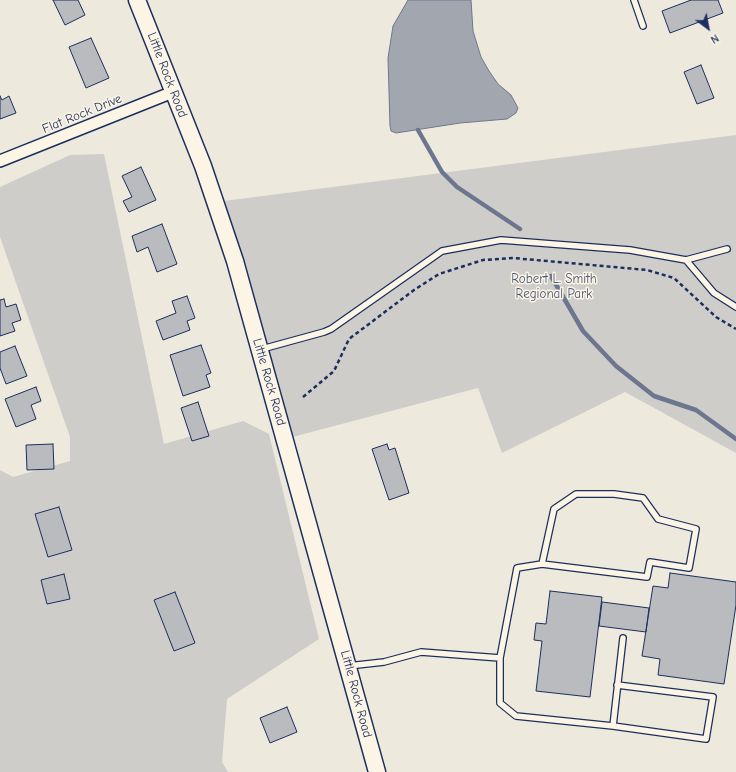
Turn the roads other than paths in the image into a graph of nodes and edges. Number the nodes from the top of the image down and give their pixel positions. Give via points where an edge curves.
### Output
1 (137, 0) edge
2 (634, 0) edge
3 (643, 26) dead end
4 (174, 92) junction
5 (0, 161) edge
6 (727, 250) dead end
7 (686, 260) junction
8 (736, 307) edge
9 (260, 350) junction
10 (542, 564) junction
11 (623, 638) dead end
12 (500, 658) junction
13 (348, 666) junction
14 (617, 685) junction
15 (613, 726) junction
16 (377, 772) edge

1 - 4 main road, Little Rock Road
2 - 3 lane
4 - 5 street, Flat Rock Drive
4 - 9 main road, Little Rock Road via 216,202
6 - 7 lane
7 - 8 lane via 714,292
7 - 9 lane via 630,250 501,240 442,251 324,332
9 - 13 main road, Little Rock Road
10 - 10 lane via 554,509 576,494 614,494 643,498 658,519 696,528 689,568 650,562 647,577
10 - 12 lane via 517,568
11 - 14 lane
12 - 13 lane via 422,652 384,662
12 - 15 lane via 500,703 516,716
13 - 16 main road, Little Rock Road
14 - 15 lane
14 - 15 lane via 713,696 706,739

